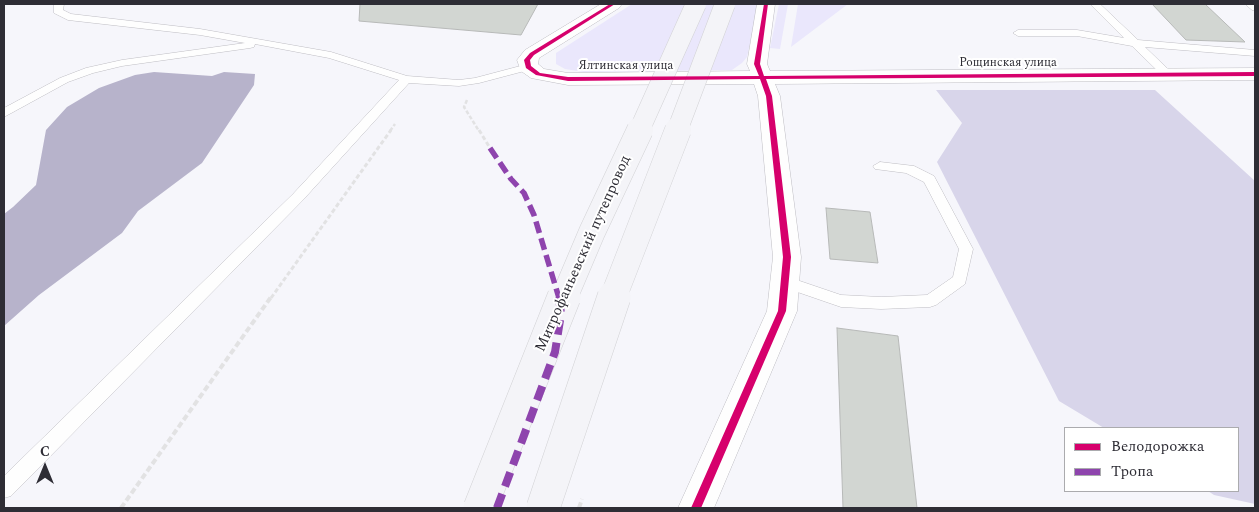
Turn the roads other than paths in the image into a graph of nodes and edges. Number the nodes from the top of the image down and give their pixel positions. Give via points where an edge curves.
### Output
1 (59, 4) edge
2 (613, 4) edge
3 (696, 4) edge
4 (725, 4) edge
5 (766, 4) edge
6 (1095, 4) edge
7 (1250, 4) edge
8 (1255, 8) edge
9 (1018, 33) dead end
10 (1134, 43) junction
11 (266, 44) junction
12 (1255, 53) edge
13 (528, 68) junction
14 (1255, 74) edge
15 (1168, 75) junction
16 (761, 77) junction
17 (406, 79) junction
18 (4, 113) edge
19 (880, 166) dead end
20 (785, 282) junction
21 (4, 489) edge
22 (480, 508) edge
23 (543, 508) edge
24 (696, 508) edge

1 - 11 lane via 58,11 68,16 200,32
2 - 13 street via 532,54
3 - 22 main road, Митрофаньевский путепровод, bridge via 592,232
4 - 23 main road, bridge via 596,346
5 - 16 street via 757,64
6 - 10 lane
7 - 8 lane
9 - 10 lane via 1077,33
10 - 12 lane
10 - 15 lane
11 - 17 lane via 331,55
11 - 18 lane via 132,61 90,70 64,80
13 - 16 street, Ялтинская улица via 538,74 568,78
13 - 17 lane via 459,83
14 - 15 street, Рощинская улица
15 - 16 street, Рощинская улица
16 - 20 street via 769,96 787,257
17 - 21 lane via 298,197
19 - 20 lane via 909,169 929,179 966,249 960,280 930,301 881,304 841,301
20 - 24 street via 782,311

